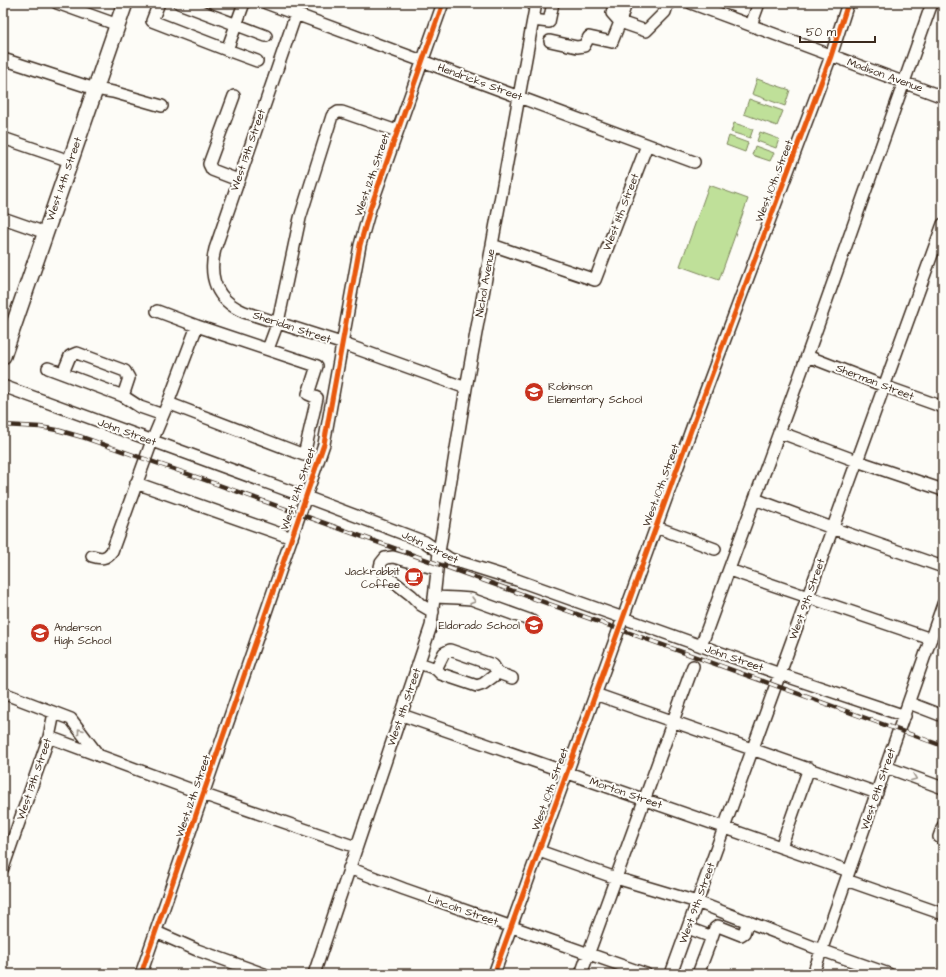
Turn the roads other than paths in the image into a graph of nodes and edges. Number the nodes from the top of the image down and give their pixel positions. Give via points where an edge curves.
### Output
1 (57, 3) edge
2 (126, 3) edge
3 (159, 3) edge
4 (179, 3) edge
5 (244, 3) edge
6 (266, 3) edge
7 (443, 3) edge
8 (536, 3) edge
9 (553, 3) edge
10 (626, 3) edge
11 (668, 3) edge
12 (691, 3) edge
13 (759, 3) edge
14 (848, 3) edge
15 (932, 3) edge
16 (613, 9) dead end
17 (296, 14) junction
18 (534, 20) junction
19 (620, 22) junction
20 (118, 25) junction
21 (236, 25) junction
22 (751, 25) junction
23 (266, 36) dead end
24 (550, 41) dead end
25 (227, 50) junction
26 (831, 56) junction
27 (3, 59) edge
28 (257, 61) dead end
29 (422, 61) junction
30 (904, 82) junction
31 (95, 89) junction
32 (234, 96) dead end
33 (520, 97) junction
34 (943, 97) edge
35 (162, 106) dead end
36 (397, 131) junction
37 (3, 138) edge
38 (647, 144) junction
39 (70, 161) junction
40 (694, 162) dead end
41 (238, 180) junction
42 (3, 218) edge
43 (943, 224) edge
44 (46, 233) junction
45 (492, 245) junction
46 (216, 287) joint
47 (157, 312) dead end
48 (278, 322) junction
49 (197, 326) junction
50 (341, 344) junction
51 (268, 349) junction
52 (3, 356) edge
53 (807, 356) junction
54 (48, 368) dead end
55 (63, 373) junction
56 (3, 386) edge
57 (884, 386) junction
58 (466, 388) junction
59 (124, 396) junction
60 (168, 403) junction
61 (943, 407) edge
62 (163, 415) junction
63 (779, 432) junction
64 (152, 441) junction
65 (856, 461) junction
66 (136, 483) junction
67 (943, 490) edge
68 (306, 496) junction
69 (755, 499) junction
70 (656, 527) junction
71 (832, 528) junction
72 (292, 538) junction
73 (715, 549) dead end
74 (439, 552) junction
75 (92, 556) dead end
76 (438, 567) junction
77 (943, 567) edge
78 (729, 570) junction
79 (807, 597) junction
80 (434, 598) junction
81 (943, 604) edge
82 (433, 612) junction
83 (623, 619) junction
84 (532, 622) dead end
85 (930, 639) junction
86 (701, 646) junction
87 (419, 663) junction
88 (693, 666) dead end
89 (436, 669) junction
90 (498, 673) junction
91 (780, 674) junction
92 (512, 678) dead end
93 (3, 693) edge
94 (595, 694) junction
95 (909, 703) junction
96 (54, 713) junction
97 (402, 715) junction
98 (905, 716) junction
99 (943, 716) edge
100 (673, 721) junction
101 (49, 737) junction
102 (753, 748) junction
103 (100, 756) junction
104 (886, 767) junction
105 (809, 768) junction
106 (567, 772) junction
107 (943, 788) edge
108 (877, 793) junction
109 (204, 794) junction
110 (644, 799) junction
111 (724, 827) junction
112 (356, 847) junction
113 (782, 847) junction
114 (539, 851) junction
115 (3, 868) edge
116 (349, 868) junction
117 (848, 876) junction
118 (616, 878) junction
119 (696, 902) junction
120 (943, 914) edge
121 (748, 921) junction
122 (512, 927) junction
123 (688, 928) junction
124 (156, 932) junction
125 (712, 937) junction
126 (821, 950) junction
127 (588, 954) junction
128 (141, 974) edge
129 (264, 974) edge
130 (314, 974) edge
131 (494, 974) edge
132 (581, 974) edge
133 (646, 974) edge
134 (672, 974) edge
135 (700, 974) edge
136 (813, 974) edge
137 (889, 974) edge

1 - 20 street
2 - 20 main road, West 14th Street
3 - 25 street via 152,21
4 - 21 street
5 - 21 street
6 - 17 street, Hendricks Street
7 - 29 street, West 12th Street
8 - 18 street, Nichol Avenue
9 - 18 street via 549,22
10 - 19 street
11 - 19 street via 664,12 646,31
12 - 22 street, Madison Avenue
13 - 22 street
14 - 26 street, West 10th Street
15 - 30 street
16 - 19 street via 612,13
17 - 29 street, Hendricks Street
17 - 41 street, West 13th Street
18 - 33 street, Nichol Avenue
19 - 24 street via 612,42 589,37 584,46 577,47
20 - 31 main road, West 14th Street
21 - 23 street
21 - 25 street
22 - 26 street, Madison Avenue
25 - 28 street
26 - 30 street, Madison Avenue
26 - 70 street, West 10th Street
27 - 31 street
29 - 33 street, Hendricks Street
29 - 36 street, West 12th Street
30 - 34 street, Madison Avenue
30 - 53 street
31 - 35 street
31 - 39 main road, West 14th Street
32 - 41 street via 209,164 212,170
33 - 38 street, Hendricks Street
33 - 45 street, Nichol Avenue
36 - 48 street via 342,112 332,116 300,218
36 - 50 street, West 12th Street via 360,246
37 - 39 street
38 - 40 street, Hendricks Street
38 - 45 street, West 11th Street via 595,280
39 - 44 main road, West 14th Street
41 - 46 street, West 13th Street via 212,261 211,270
42 - 44 street
43 - 57 street, West 9th Street
44 - 52 main road, West 14th Street
45 - 58 street, Nichol Avenue
46 - 48 street, Sheridan Street via 223,297 239,310
47 - 49 street
48 - 50 street, Sheridan Street
48 - 51 street
49 - 51 street
49 - 60 street
50 - 58 street, Sheridan Street
50 - 68 street, West 12th Street via 324,444
51 - 60 street via 317,366 308,394 317,398 304,455
53 - 57 street, Sherman Street
53 - 63 street
54 - 55 street
55 - 59 street
55 - 59 street via 70,356 77,353 125,371 129,378
56 - 64 street, John Street
57 - 61 street, Sherman Street
57 - 65 street, West 9th Street
58 - 74 street, Nichol Avenue
59 - 62 street via 140,407
60 - 62 street
62 - 64 street
63 - 65 street
63 - 69 street
64 - 66 street
64 - 68 street, John Street
65 - 67 street
65 - 71 street, West 9th Street
66 - 72 street
66 - 75 street via 112,551 103,559
68 - 72 street, West 12th Street
68 - 74 street, John Street via 425,542
69 - 71 street
69 - 78 street
70 - 73 street
70 - 83 street, West 10th Street
71 - 77 street
71 - 79 street, West 9th Street
72 - 109 street, West 12th Street
74 - 76 street, Nichol Avenue
74 - 83 street, John Street via 450,559 518,580
76 - 80 street, West 11th Street
76 - 82 street via 393,557 385,558 380,567 384,574 421,606
78 - 79 street
78 - 86 street
79 - 85 street
79 - 91 street, West 9th Street
80 - 82 street, West 11th Street
80 -> 84 street via 472,599
81 - 85 street, West 8th Street
82 - 87 street, West 11th Street via 432,626
83 - 86 street, John Street
83 - 94 street, West 10th Street
85 - 95 street, West 8th Street
86 - 91 street, John Street
87 - 89 street
87 - 97 street, West 11th Street
88 - 100 street
89 - 90 street via 441,674 477,686
89 - 90 street via 444,653 450,650 493,665
90 - 92 street
91 - 98 street, John Street
91 - 102 street, West 9th Street
93 - 96 street
94 - 100 street
94 - 106 street, West 10th Street
95 - 98 street, West 8th Street
95 - 99 street
96 - 101 street, West 13th Street
103 -> 96 street via 71,719
97 - 106 street, Morton Street
97 - 112 street, West 11th Street
98 - 104 street, West 8th Street
100 - 102 street
100 - 110 street
101 - 103 street
101 - 115 street, West 13th Street
102 - 105 street
102 - 111 street, West 9th Street
103 - 109 street
104 -> 107 street
104 - 108 street, West 8th Street
105 - 108 street
105 - 113 street
106 - 110 street, Morton Street
106 - 114 street, West 10th Street
108 - 117 street, West 8th Street
109 - 112 street
109 - 124 street, West 12th Street
110 - 111 street, Morton Street
110 - 118 street
111 - 113 street, Morton Street
111 - 119 street, West 9th Street
112 - 116 street, West 11th Street
113 - 117 street, Morton Street
114 - 118 street
114 - 122 street, West 10th Street
116 - 122 street, Lincoln Street
116 - 130 street
117 - 120 street, Morton Street
117 - 126 street, West 8th Street
118 - 119 street
118 - 127 street
119 - 121 street
119 - 123 street, West 9th Street
121 - 125 street via 741,935 718,926
121 - 126 street
122 - 127 street, Lincoln Street
122 - 131 street, West 10th Street
123 - 125 street
123 - 134 street, West 9th Street
124 - 128 street, West 12th Street
124 - 129 street
125 - 135 street
126 - 136 street, West 8th Street
126 - 137 street
127 - 132 street
127 - 133 street, Lincoln Street

